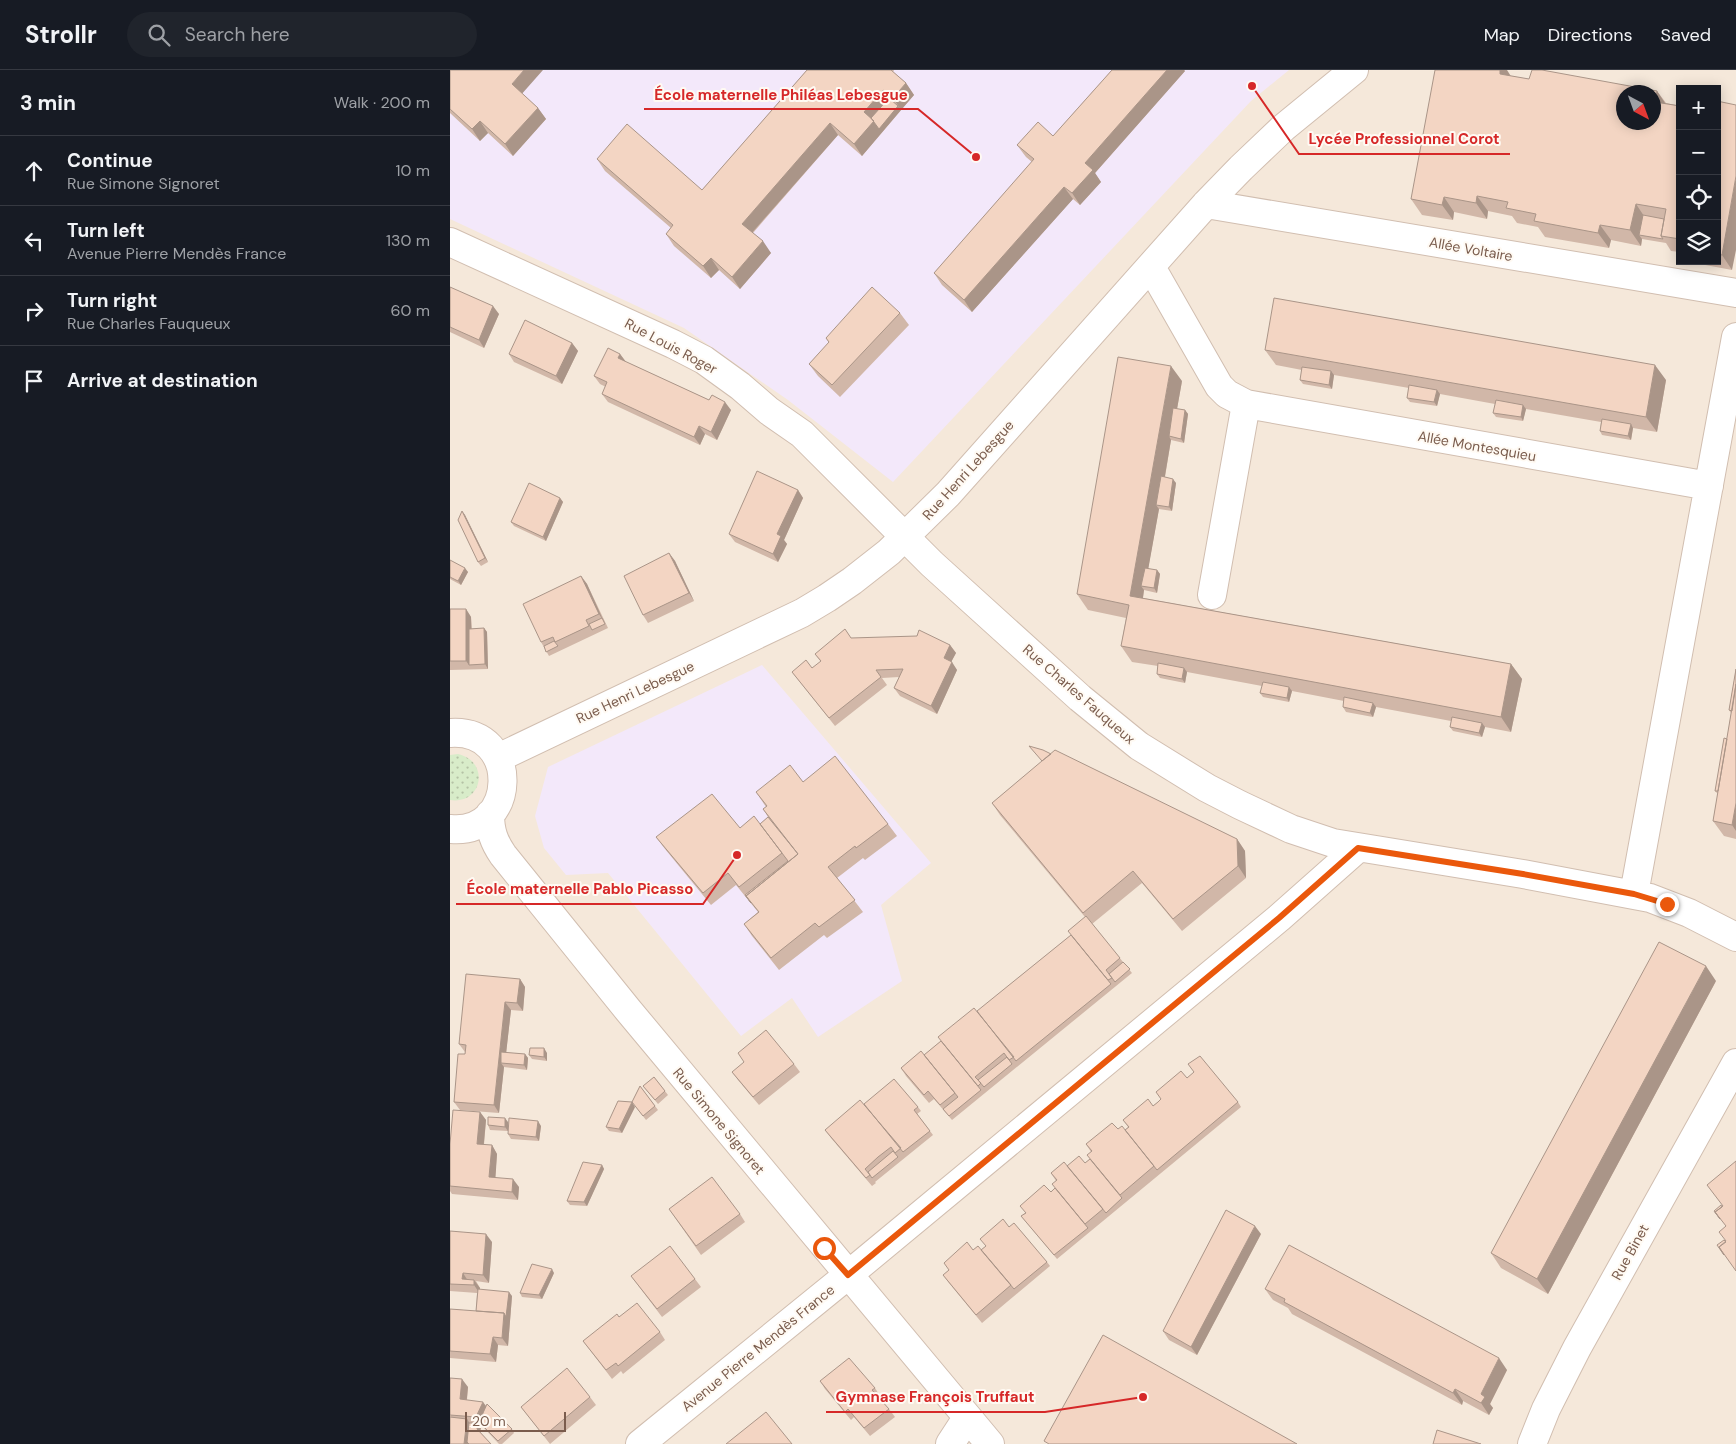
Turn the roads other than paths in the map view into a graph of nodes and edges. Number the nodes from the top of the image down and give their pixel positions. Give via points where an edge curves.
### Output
1 (1354, 70) edge
2 (1206, 204) junction
3 (450, 242) edge
4 (1150, 267) junction
5 (1736, 293) edge
6 (1736, 337) edge
7 (1246, 404) junction
8 (1709, 486) junction
9 (905, 538) junction
10 (1212, 595) dead end
11 (450, 733) edge
12 (498, 758) junction
13 (490, 814) junction
14 (450, 829) edge
15 (1358, 848) junction
16 (1634, 894) junction
17 (1736, 938) edge
18 (1736, 1063) edge
19 (848, 1275) junction
20 (967, 1418) junction
21 (640, 1444) edge
22 (950, 1444) edge
23 (990, 1444) edge
24 (1532, 1444) edge

1 - 2 street, Rue Henri Lebesgue via 1277,134
2 - 4 street, Rue Henri Lebesgue
2 - 5 street, Allée Voltaire
3 - 9 street, Rue Louis Roger via 704,360 802,434
4 - 7 street, Allée Montesquieu via 1219,386
4 - 9 street, Rue Henri Lebesgue
6 - 8 street
7 - 8 street, Allée Montesquieu
7 - 10 street
8 - 16 street
9 - 12 street, Rue Henri Lebesgue via 852,581 802,613
9 - 15 street, Rue Charles Fauqueux via 1080,698 1139,746 1207,788 1272,820 1312,837
11 - 12 street via 478,738
12 - 13 street via 503,784 498,804
13 - 14 street via 473,826
13 - 19 street, Rue Simone Signoret via 491,832 503,855
15 - 16 street, Rue Charles Fauqueux
15 - 19 street, Avenue Pierre Mendès France via 1279,918
16 - 17 street, Rue Charles Fauqueux via 1667,904
18 - 24 street, Rue Binet via 1577,1348
19 - 20 street, Rue Simone Signoret
19 - 21 street, Avenue Pierre Mendès France
20 - 22 street
20 - 23 street, Rue Simone Signoret

